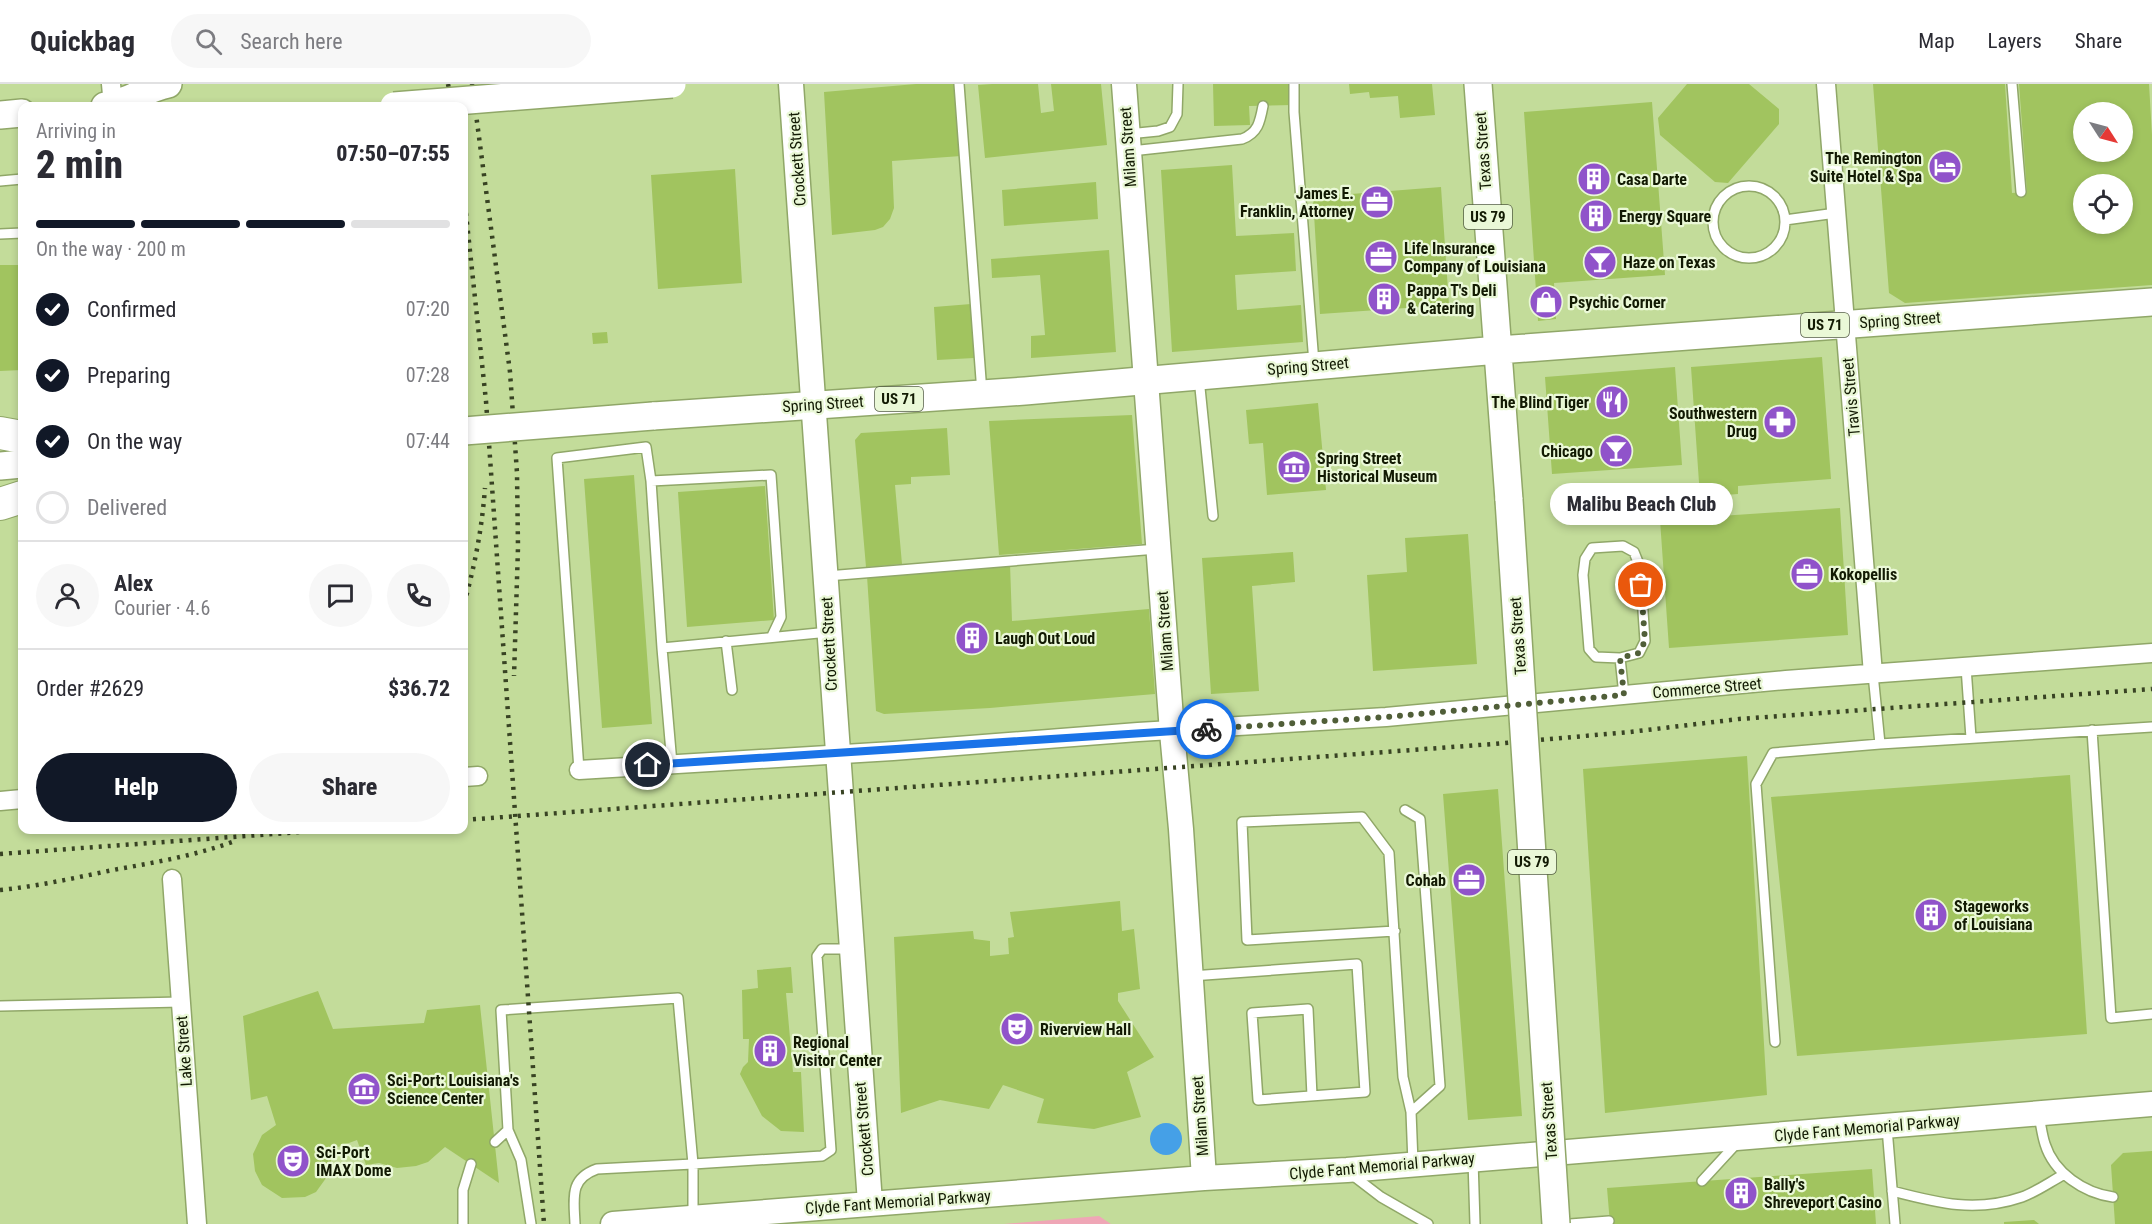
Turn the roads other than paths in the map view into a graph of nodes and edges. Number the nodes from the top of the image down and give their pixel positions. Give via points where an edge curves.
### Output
1 (111, 84) edge
2 (168, 84) edge
3 (672, 84) edge
4 (791, 84) edge
5 (959, 84) edge
6 (1124, 84) edge
7 (1178, 84) edge
8 (1294, 84) edge
9 (1478, 84) edge
10 (1826, 84) edge
11 (2012, 84) edge
12 (113, 102) edge
13 (121, 102) edge
14 (445, 102) edge
15 (1263, 106) dead end
16 (18, 113) edge
17 (0, 115) edge
18 (1128, 143) junction
19 (18, 179) edge
20 (0, 181) edge
21 (2021, 192) dead end
22 (1836, 213) junction
23 (1785, 220) junction
24 (18, 233) edge
25 (0, 234) edge
26 (2152, 302) edge
27 (1845, 324) junction
28 (1498, 350) junction
29 (1315, 366) junction
30 (1199, 376) junction
31 (1145, 380) junction
32 (982, 393) junction
33 (815, 405) junction
34 (468, 431) edge
35 (0, 433) edge
36 (18, 436) edge
37 (18, 464) edge
38 (0, 466) edge
39 (651, 481) junction
40 (18, 498) edge
41 (0, 504) edge
42 (1213, 516) dead end
43 (1159, 549) junction
44 (825, 576) junction
45 (829, 632) junction
46 (772, 636) junction
47 (726, 641) junction
48 (662, 648) junction
49 (2152, 652) edge
50 (1620, 658) junction
51 (1966, 667) junction
52 (1873, 674) junction
53 (732, 690) dead end
54 (1624, 695) junction
55 (2152, 727) edge
56 (2092, 730) junction
57 (1172, 732) junction
58 (1971, 738) junction
59 (1880, 744) junction
60 (836, 753) junction
61 (672, 764) junction
62 (579, 770) joint
63 (18, 799) edge
64 (0, 801) edge
65 (1405, 810) dead end
66 (172, 879) dead end
67 (1395, 932) junction
68 (851, 949) junction
69 (1191, 976) junction
70 (181, 1002) junction
71 (0, 1006) edge
72 (2152, 1014) edge
73 (1775, 1042) dead end
74 (1312, 1096) junction
75 (2152, 1104) edge
76 (1410, 1112) junction
77 (2038, 1113) junction
78 (1887, 1126) junction
79 (508, 1130) junction
80 (1742, 1138) junction
81 (495, 1142) dead end
82 (1473, 1159) junction
83 (471, 1164) dead end
84 (693, 1164) junction
85 (1413, 1164) junction
86 (1347, 1170) junction
87 (2063, 1174) junction
88 (1204, 1178) junction
89 (1702, 1181) dead end
90 (1892, 1191) junction
91 (2113, 1197) dead end
92 (870, 1203) junction
93 (693, 1218) junction
94 (1610, 1221) dead end
95 (197, 1224) edge
96 (463, 1224) edge
97 (531, 1224) edge
98 (575, 1224) edge
99 (613, 1224) edge
100 (1428, 1224) edge
101 (1475, 1224) edge
102 (1556, 1224) edge
103 (1570, 1224) edge
104 (1895, 1224) edge

1 - 12 street
2 - 13 main road
3 - 14 main road, bridge
4 - 33 street, Crockett Street
5 - 32 lane
6 - 18 street, Milam Street
7 - 18 lane via 1177,114 1170,127
8 - 29 lane
9 - 28 main road, Texas Street / US 79
10 - 22 street, Travis Street
11 - 21 lane
15 - 18 lane via 1254,134 1242,139
16 - 17 main road
18 - 31 street, Milam Street
19 - 20 lane
22 - 23 lane
22 - 27 street, Travis Street
23 - 23 lane via 1782,208 1768,191 1745,186 1724,195 1717,204 1713,228 1724,249 1735,256 1759,257 1778,242
24 - 25 lane
26 - 27 main road, Spring Street / US 71
27 - 28 main road, Spring Street / US 71
27 - 52 street, Travis Street
28 - 29 main road, Spring Street / US 71
28 - 102 main road, Texas Street / US 79, bridge
29 - 30 main road, Spring Street / US 71
30 - 31 main road, Spring Street / US 71
30 - 42 lane
31 - 32 main road, Spring Street / US 71
31 - 43 street, Milam Street
32 - 33 main road, Spring Street / US 71
33 - 34 main road, Spring Street / US 71, bridge
33 - 44 street, Crockett Street
35 - 36 highway
37 - 38 main road
39 - 46 lane via 771,475 781,617
39 - 48 lane
39 - 62 lane via 646,447 557,458
40 - 41 highway
43 - 44 lane
43 - 57 street, Milam Street
44 - 45 street, Crockett Street
45 - 46 lane
45 - 60 street, Crockett Street
46 - 47 lane
47 - 48 lane
47 - 53 lane
48 - 61 lane
49 - 51 street, Commerce Street
50 - 50 lane via 1639,653 1645,641 1640,567 1634,552 1623,546 1592,548 1585,559 1583,575 1589,649 1596,657
50 - 54 lane
51 - 52 street, Commerce Street
51 - 58 lane
52 - 54 street, Commerce Street
52 - 59 lane
54 - 57 street, Commerce Street
55 - 56 lane
56 - 58 lane
56 - 72 lane via 2111,1018
57 - 60 street, Commerce Street
57 - 69 street, Milam Street
58 - 59 lane
59 - 73 lane via 1773,753 1756,784
60 - 61 street, Commerce Street
60 - 68 street, Crockett Street
61 - 62 street, Commerce Street
63 - 64 street
65 - 76 lane via 1420,819 1440,1086
66 - 70 street, Lake Street
67 - 67 lane via 1389,853 1362,817 1242,822 1247,940
67 - 76 lane via 1403,1077
68 - 84 lane via 822,950 817,956 831,1150 822,1156
68 - 92 street, Crockett Street
69 - 74 lane via 1357,964 1365,1092
69 - 88 street, Milam Street
70 - 71 lane
70 - 95 street, Lake Street
74 - 74 lane via 1258,1100 1252,1013 1308,1009
75 - 77 street, Clyde Fant Memorial Parkway
76 - 85 lane
77 - 78 street, Clyde Fant Memorial Parkway
77 - 87 lane via 2045,1146
78 - 80 street, Clyde Fant Memorial Parkway
78 - 90 lane
79 - 81 lane
79 - 84 lane via 501,1010 678,998
79 - 97 lane via 521,1160
80 - 82 street, Clyde Fant Memorial Parkway
80 - 89 lane
82 - 85 street, Clyde Fant Memorial Parkway
82 - 101 lane
83 - 96 lane via 464,1190
84 - 93 lane
84 - 98 lane via 587,1172 574,1193
85 - 86 street, Clyde Fant Memorial Parkway
86 - 88 street, Clyde Fant Memorial Parkway
86 - 100 lane via 1382,1197
87 - 90 lane via 2024,1197 1982,1207 1934,1202
87 - 91 lane via 2098,1195
88 - 92 street, Clyde Fant Memorial Parkway
90 - 104 lane
92 - 93 street, Clyde Fant Memorial Parkway
93 - 99 street, Clyde Fant Memorial Parkway
94 - 103 lane

